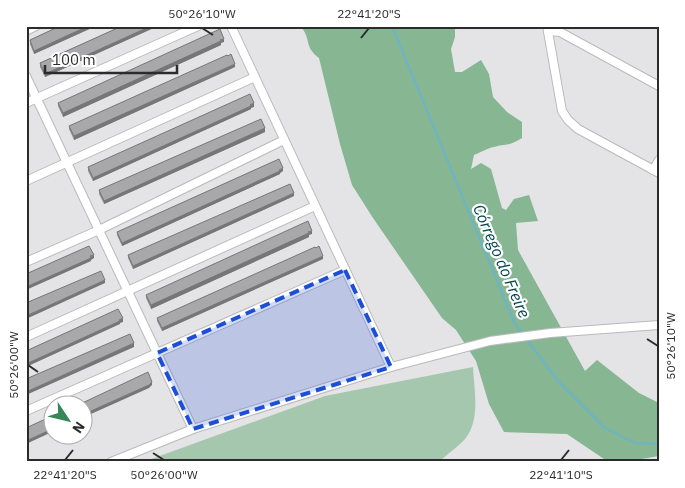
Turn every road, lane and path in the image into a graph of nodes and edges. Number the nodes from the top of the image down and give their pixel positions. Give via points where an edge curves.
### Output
1 (36, 26) edge
2 (198, 26) edge
3 (231, 26) edge
4 (548, 28) edge
5 (26, 31) edge
6 (26, 76) edge
7 (255, 77) junction
8 (659, 86) edge
9 (37, 98) junction
10 (26, 103) edge
11 (284, 140) junction
12 (659, 160) edge
13 (67, 162) junction
14 (656, 171) edge
15 (26, 181) edge
16 (316, 206) junction
17 (99, 230) junction
18 (26, 262) edge
19 (345, 270) junction
20 (128, 291) junction
21 (659, 326) edge
22 (26, 337) edge
23 (157, 353) junction
24 (391, 367) junction
25 (26, 411) edge
26 (193, 429) junction
27 (112, 462) edge

1 - 5 street
2 - 9 street
3 - 7 street
4 - 8 street
4 - 14 street via 562,111 568,120 578,129
6 - 9 street
7 - 11 street
7 - 13 street
9 - 10 street
9 - 13 street
11 - 16 street
11 - 17 street
12 - 14 street
13 - 15 street
13 - 17 street
16 - 19 street
16 - 20 street
17 - 18 street
17 - 20 street
19 - 23 street
19 - 24 street
20 - 22 street
20 - 23 street
21 - 24 street via 550,333 490,341
23 - 25 street
23 - 26 street
24 - 26 street
26 - 27 street

